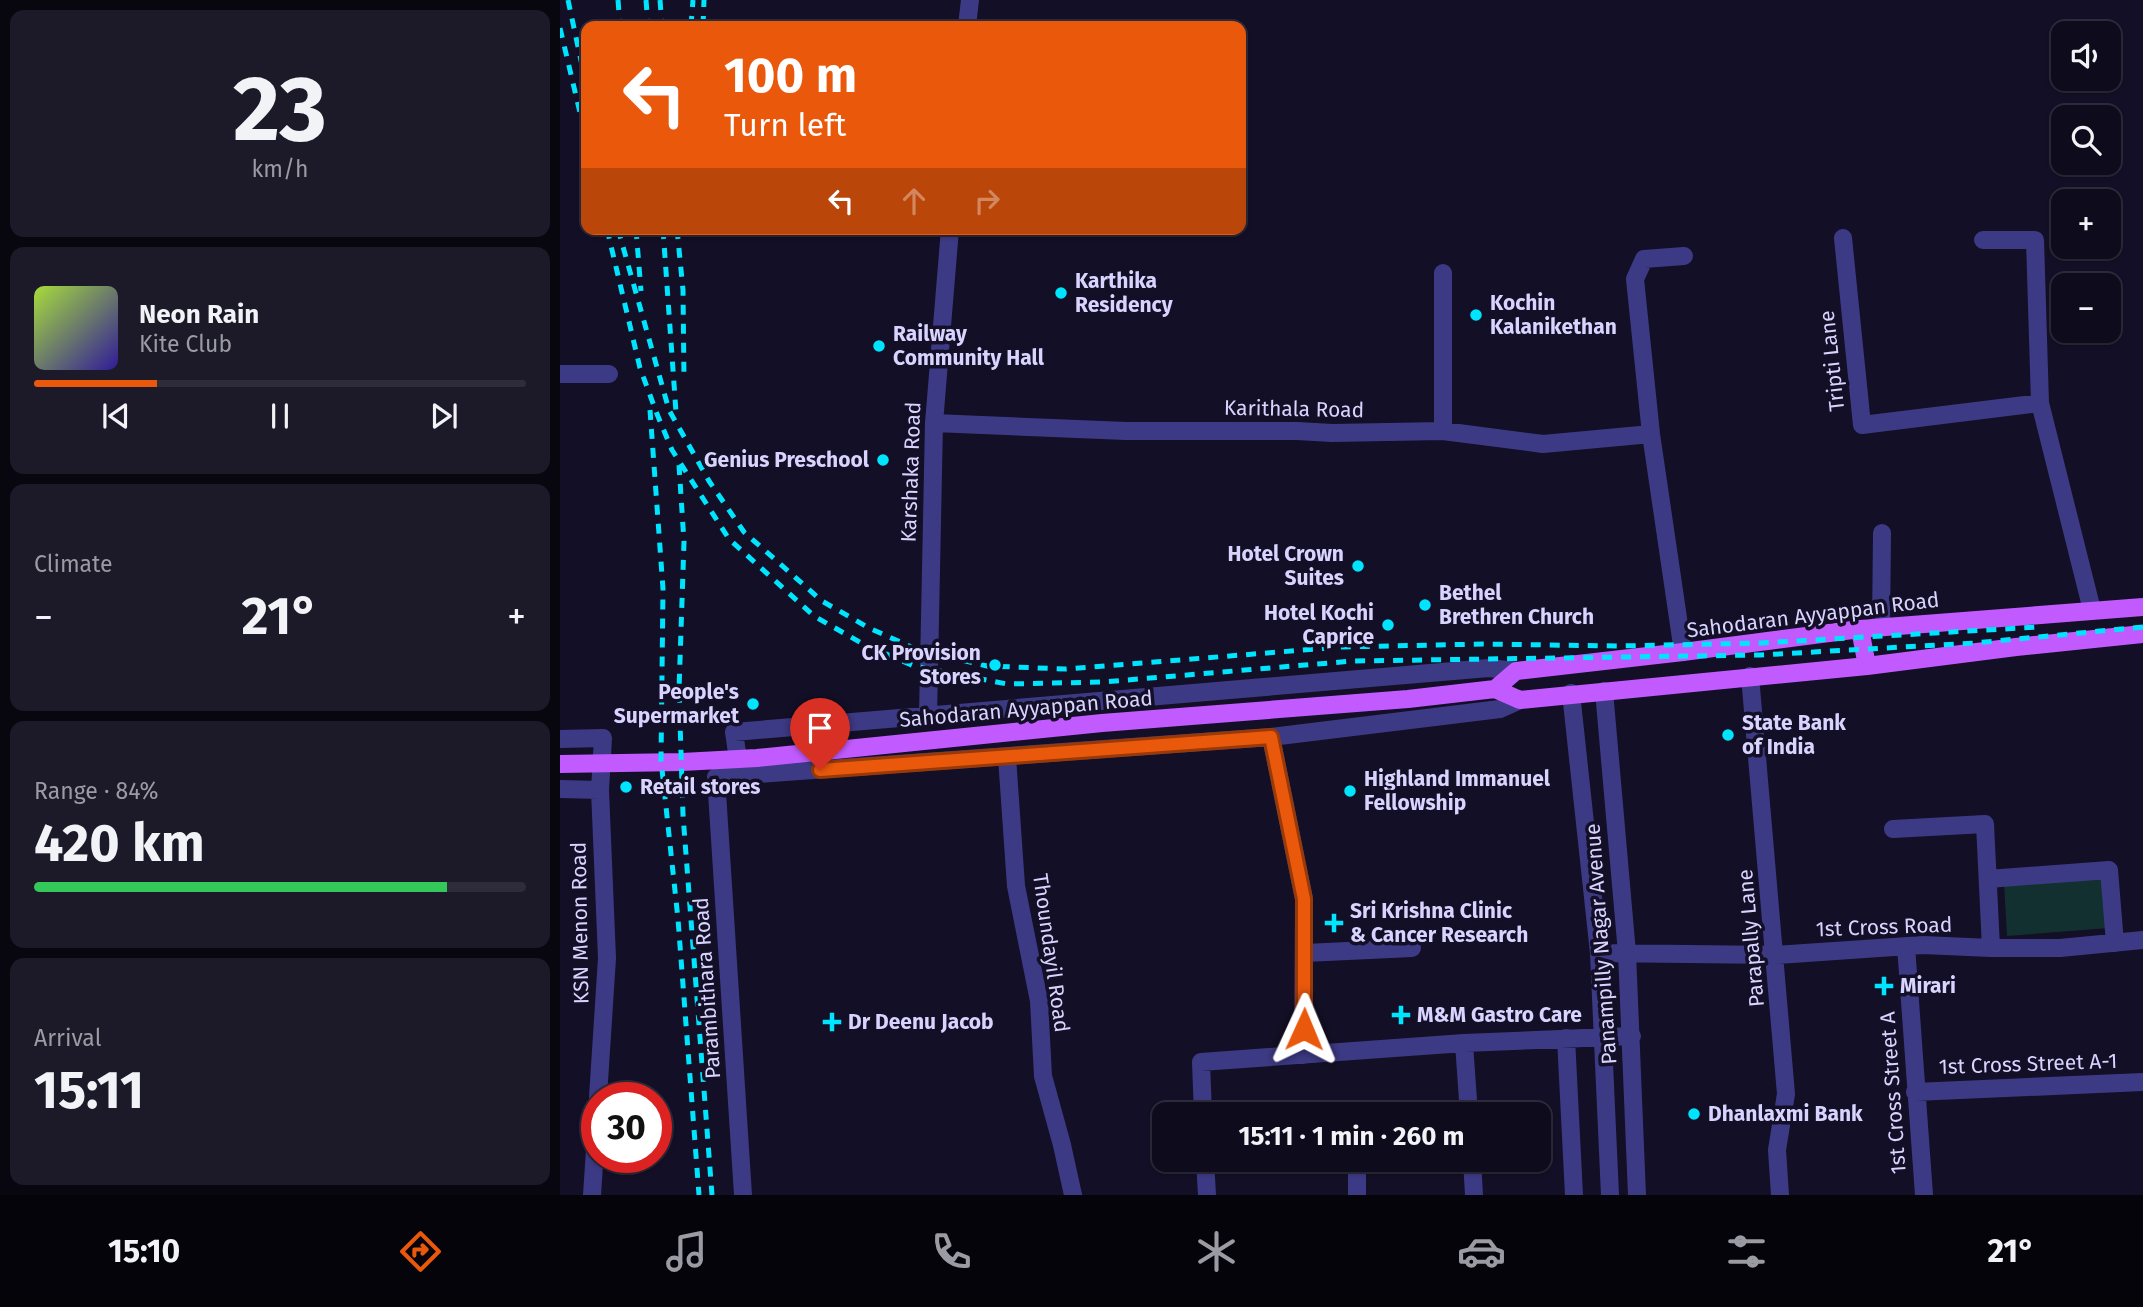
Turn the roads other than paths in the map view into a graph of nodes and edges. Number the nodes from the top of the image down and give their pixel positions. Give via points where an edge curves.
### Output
1 (970, 0) edge
2 (968, 21) edge
3 (950, 235) edge
4 (1843, 238) dead end
5 (1983, 240) dead end
6 (1684, 256) dead end
7 (1443, 273) dead end
8 (560, 374) edge
9 (609, 374) dead end
10 (2040, 403) junction
11 (934, 423) junction
12 (1443, 431) junction
13 (1651, 434) junction
14 (1882, 533) dead end
15 (2143, 607) edge
16 (2092, 610) junction
17 (1881, 627) junction
18 (1860, 629) junction
19 (2143, 634) edge
20 (1683, 652) junction
21 (1608, 661) junction
22 (1867, 666) junction
23 (1516, 671) junction
24 (1750, 676) junction
25 (1495, 689) junction
26 (1604, 691) junction
27 (1571, 693) junction
28 (1520, 700) junction
29 (928, 716) junction
30 (1271, 737) junction
31 (560, 739) edge
32 (1007, 757) junction
33 (560, 764) edge
34 (740, 776) junction
35 (560, 789) edge
36 (600, 790) junction
37 (1893, 829) dead end
38 (1988, 879) junction
39 (2143, 940) edge
40 (2115, 943) junction
41 (1906, 946) junction
42 (1412, 948) dead end
43 (1991, 948) junction
44 (1305, 953) junction
45 (1600, 953) junction
46 (1627, 953) junction
47 (1776, 955) junction
48 (1632, 1036) junction
49 (1605, 1037) junction
50 (1566, 1038) junction
51 (1464, 1042) junction
52 (1303, 1055) junction
53 (599, 1082) edge
54 (2143, 1082) edge
55 (1915, 1092) junction
56 (1203, 1102) edge
57 (1468, 1102) edge
58 (1206, 1172) edge
59 (1357, 1172) edge
60 (1473, 1172) edge
61 (593, 1173) edge
62 (592, 1195) edge
63 (743, 1195) edge
64 (1073, 1195) edge
65 (1207, 1195) edge
66 (1357, 1195) edge
67 (1474, 1195) edge
68 (1574, 1195) edge
69 (1610, 1195) edge
70 (1637, 1195) edge
71 (1780, 1195) edge
72 (1924, 1195) edge

1 - 2 street
3 - 11 street, Karshaka Road
4 - 10 street, Tripti Lane via 1862,425
5 - 10 street via 2035,240
6 - 13 street via 1644,259 1635,279
7 - 12 street
8 - 9 street
10 - 16 street
11 - 12 street, Karithala Road via 1126,431
11 - 29 street, Karshaka Road
12 - 13 street, Karithala Road via 1543,444
13 - 20 street
14 - 17 street
15 - 16 main road, Sahodaran Ayyappan Road
16 - 17 main road, Sahodaran Ayyappan Road
17 - 18 main road, Sahodaran Ayyappan Road
18 - 20 main road, Sahodaran Ayyappan Road
18 - 22 main road
19 - 22 main road
20 - 21 main road, Sahodaran Ayyappan Road
21 - 23 main road, Sahodaran Ayyappan Road
21 - 27 main road via 1586,675
22 - 24 main road
23 - 25 main road
23 - 29 street via 1489,668
24 - 26 main road
24 - 47 street, Parapally Lane
25 - 28 main road
25 - 33 main road, Sahodaran Ayyappan Road via 757,758
26 - 27 main road
26 - 46 street, Panampilly Nagar Avenue
27 - 28 main road
27 - 45 street, Panampilly Nagar Avenue
28 - 30 street via 1500,709
29 - 34 street via 734,733
30 - 32 street
30 - 44 street via 1304,899
31 - 36 street, KSN Menon Road via 603,738
32 - 34 street
32 - 64 street, Thoundayil Road via 1016,886 1040,1001 1043,1076
34 - 63 street, Parambithara Road via 716,777
35 - 36 street
36 - 53 street, KSN Menon Road via 607,958
37 - 38 street via 1985,824
38 - 40 street via 2109,870
38 - 43 street
39 - 40 street, 1st Cross Road
40 - 43 street, 1st Cross Road
41 - 43 street, 1st Cross Road
41 - 47 street, 1st Cross Road
41 - 55 street, 1st Cross Street A
42 - 44 street
44 - 52 street
45 - 46 street, 1st Cross Road
45 - 49 street, Panampilly Nagar Avenue
46 - 47 street, 1st Cross Road
46 - 48 street, Panampilly Nagar Avenue
47 - 71 street, Parapally Lane via 1786,1094 1777,1150
48 - 49 street
48 - 70 street, Panampilly Nagar Avenue
49 - 50 street
49 - 69 street, Panampilly Nagar Avenue
50 - 51 street
50 - 68 street
51 - 52 street
51 - 57 street
52 - 56 street via 1201,1062
54 - 55 street, 1st Cross Street A-1
55 - 72 street, 1st Cross Street A
58 - 65 street
59 - 66 street
60 - 67 street
61 - 62 street

